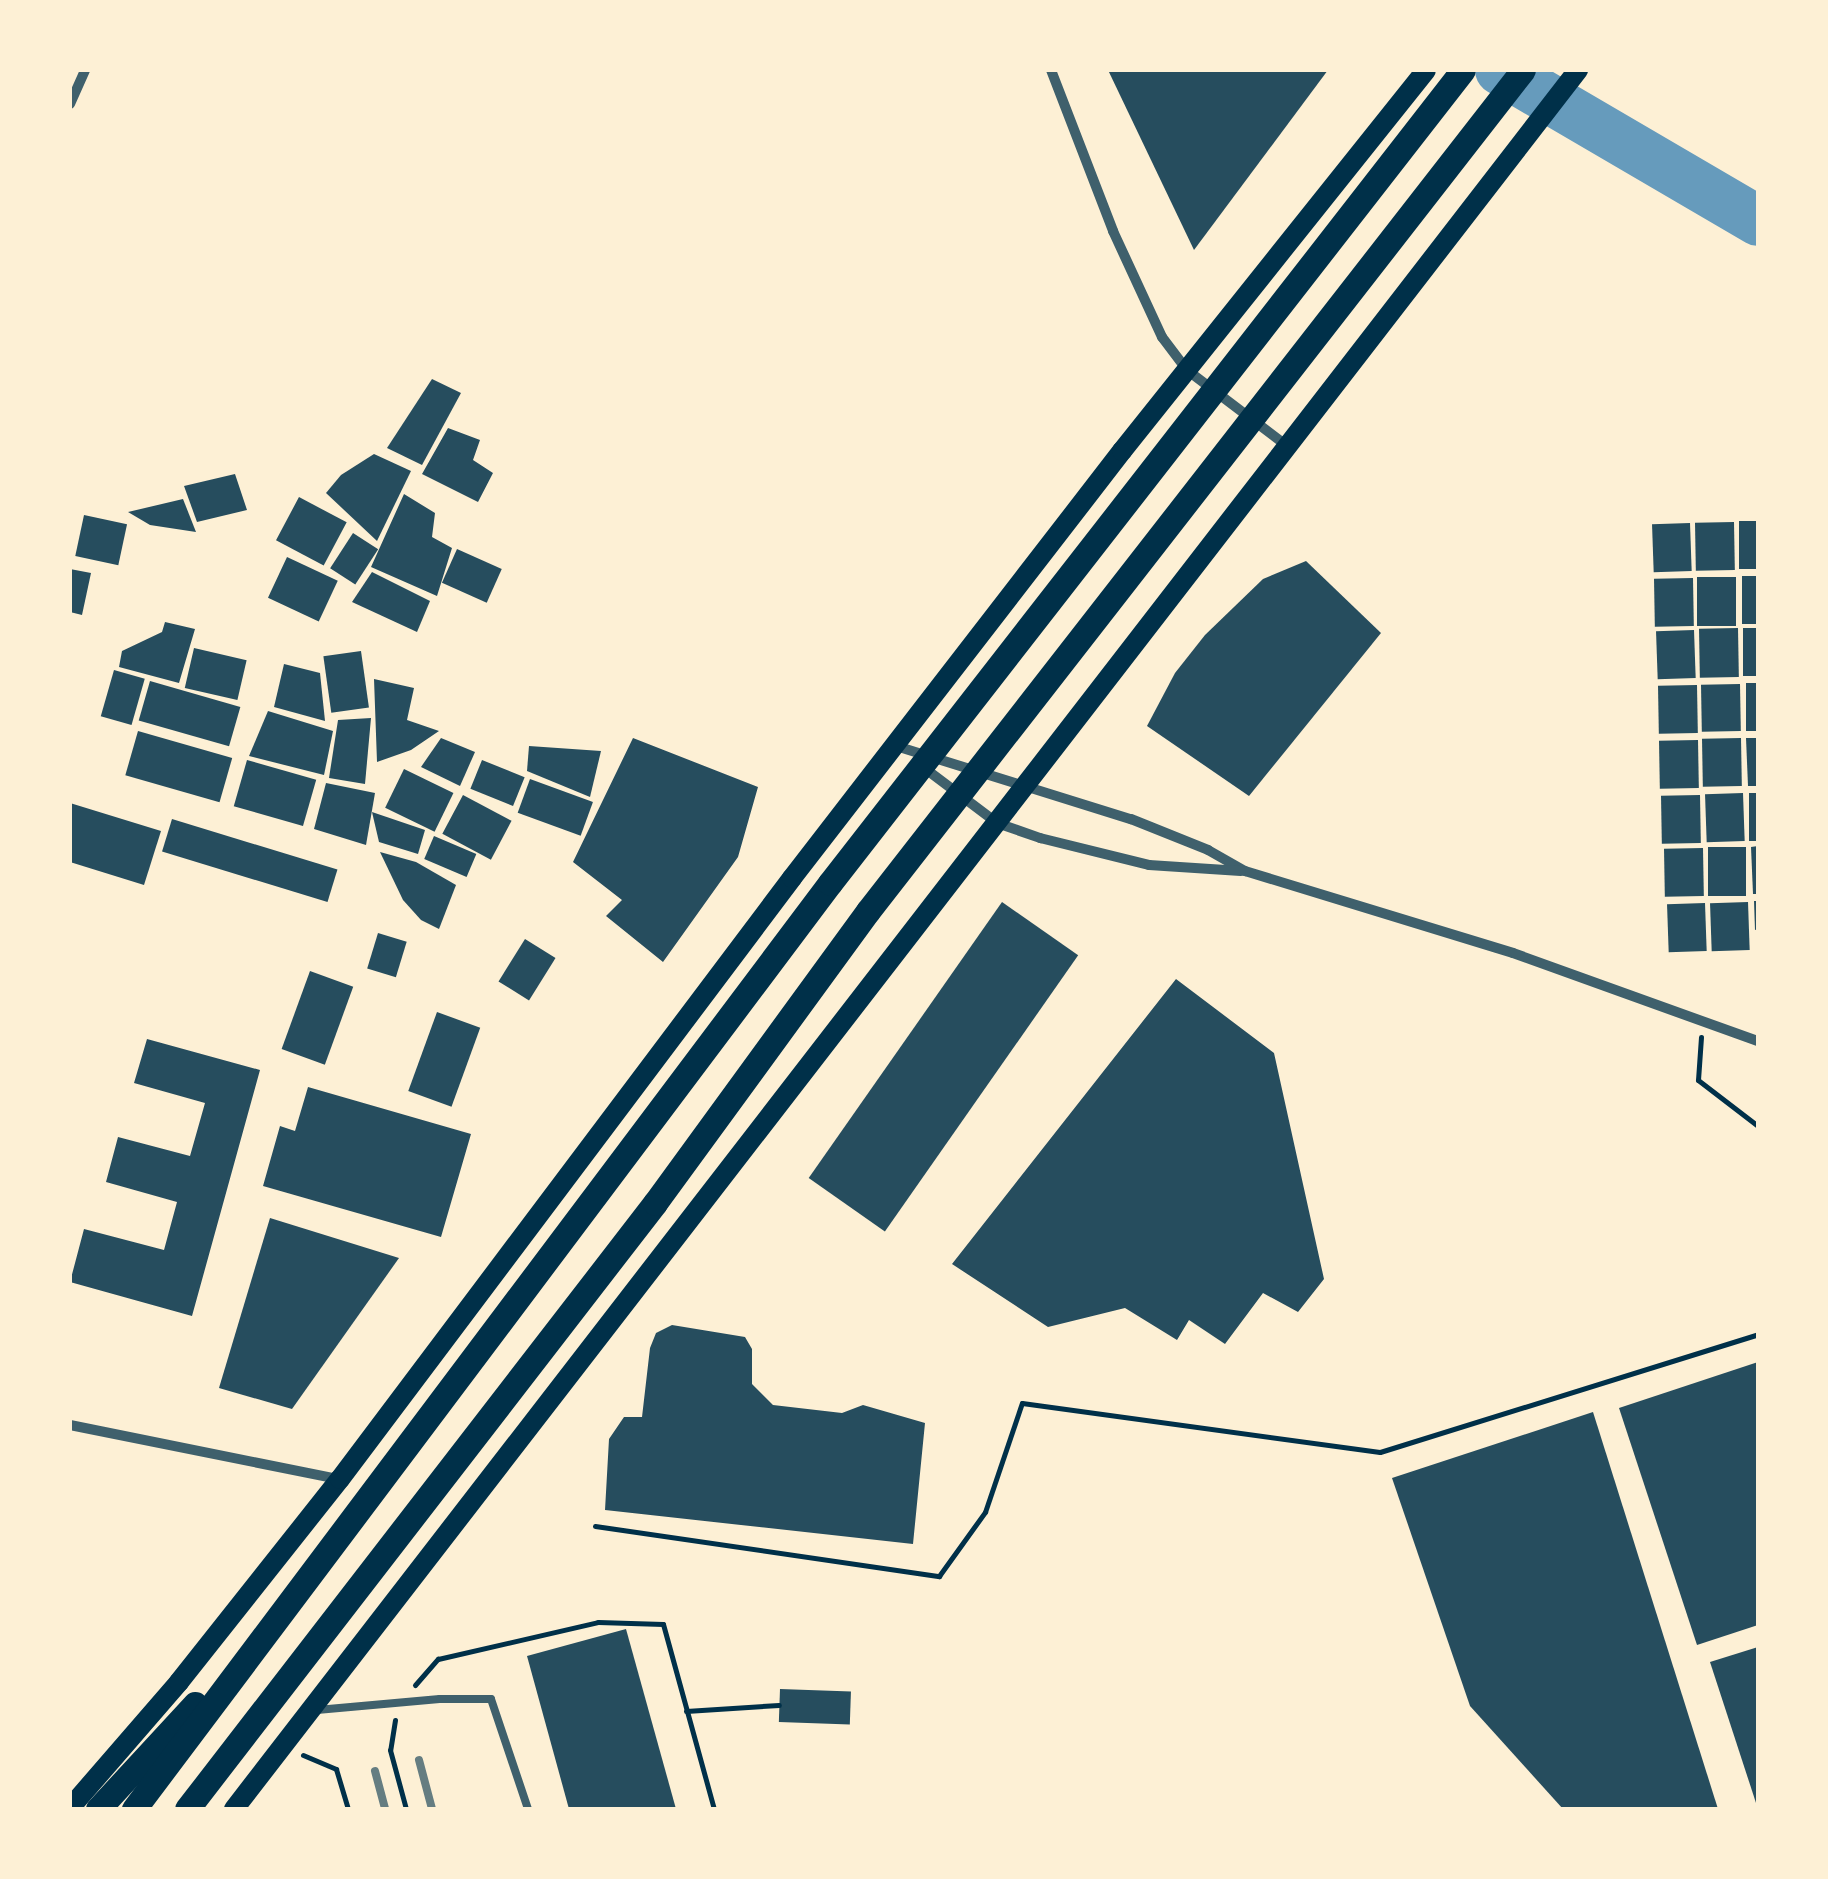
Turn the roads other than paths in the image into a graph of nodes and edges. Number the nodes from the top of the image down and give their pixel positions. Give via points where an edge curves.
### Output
1 (85, 70) edge
2 (1050, 70) edge
3 (1426, 70) edge
4 (1463, 70) edge
5 (1523, 70) edge
6 (1578, 70) edge
7 (70, 104) edge
8 (1187, 370) junction
9 (1288, 446) junction
10 (895, 746) junction
11 (1026, 786) junction
12 (996, 823) junction
13 (1245, 871) junction
14 (1758, 1041) edge
15 (70, 1425) edge
16 (340, 1479) junction
17 (279, 1612) junction
18 (310, 1711) junction
19 (70, 1808) edge
20 (98, 1809) edge
21 (134, 1809) edge
22 (187, 1809) edge
23 (234, 1809) edge
24 (528, 1809) edge

1 - 7 street
2 - 8 street via 1134,282
3 - 8 main road
4 - 17 main road via 830,884
5 - 22 main road via 868,911 642,1218
6 - 9 main road
8 - 9 street
8 - 10 main road
9 - 11 main road
10 - 11 street
10 - 12 street
10 - 16 main road
11 - 12 main road
11 - 13 street via 1171,833
12 - 13 street via 1131,861
12 - 18 main road
13 - 14 street via 1376,908
15 - 16 street
16 - 19 main road
17 - 20 main road
17 - 21 main road
18 - 23 main road
18 - 24 lane via 490,1699

